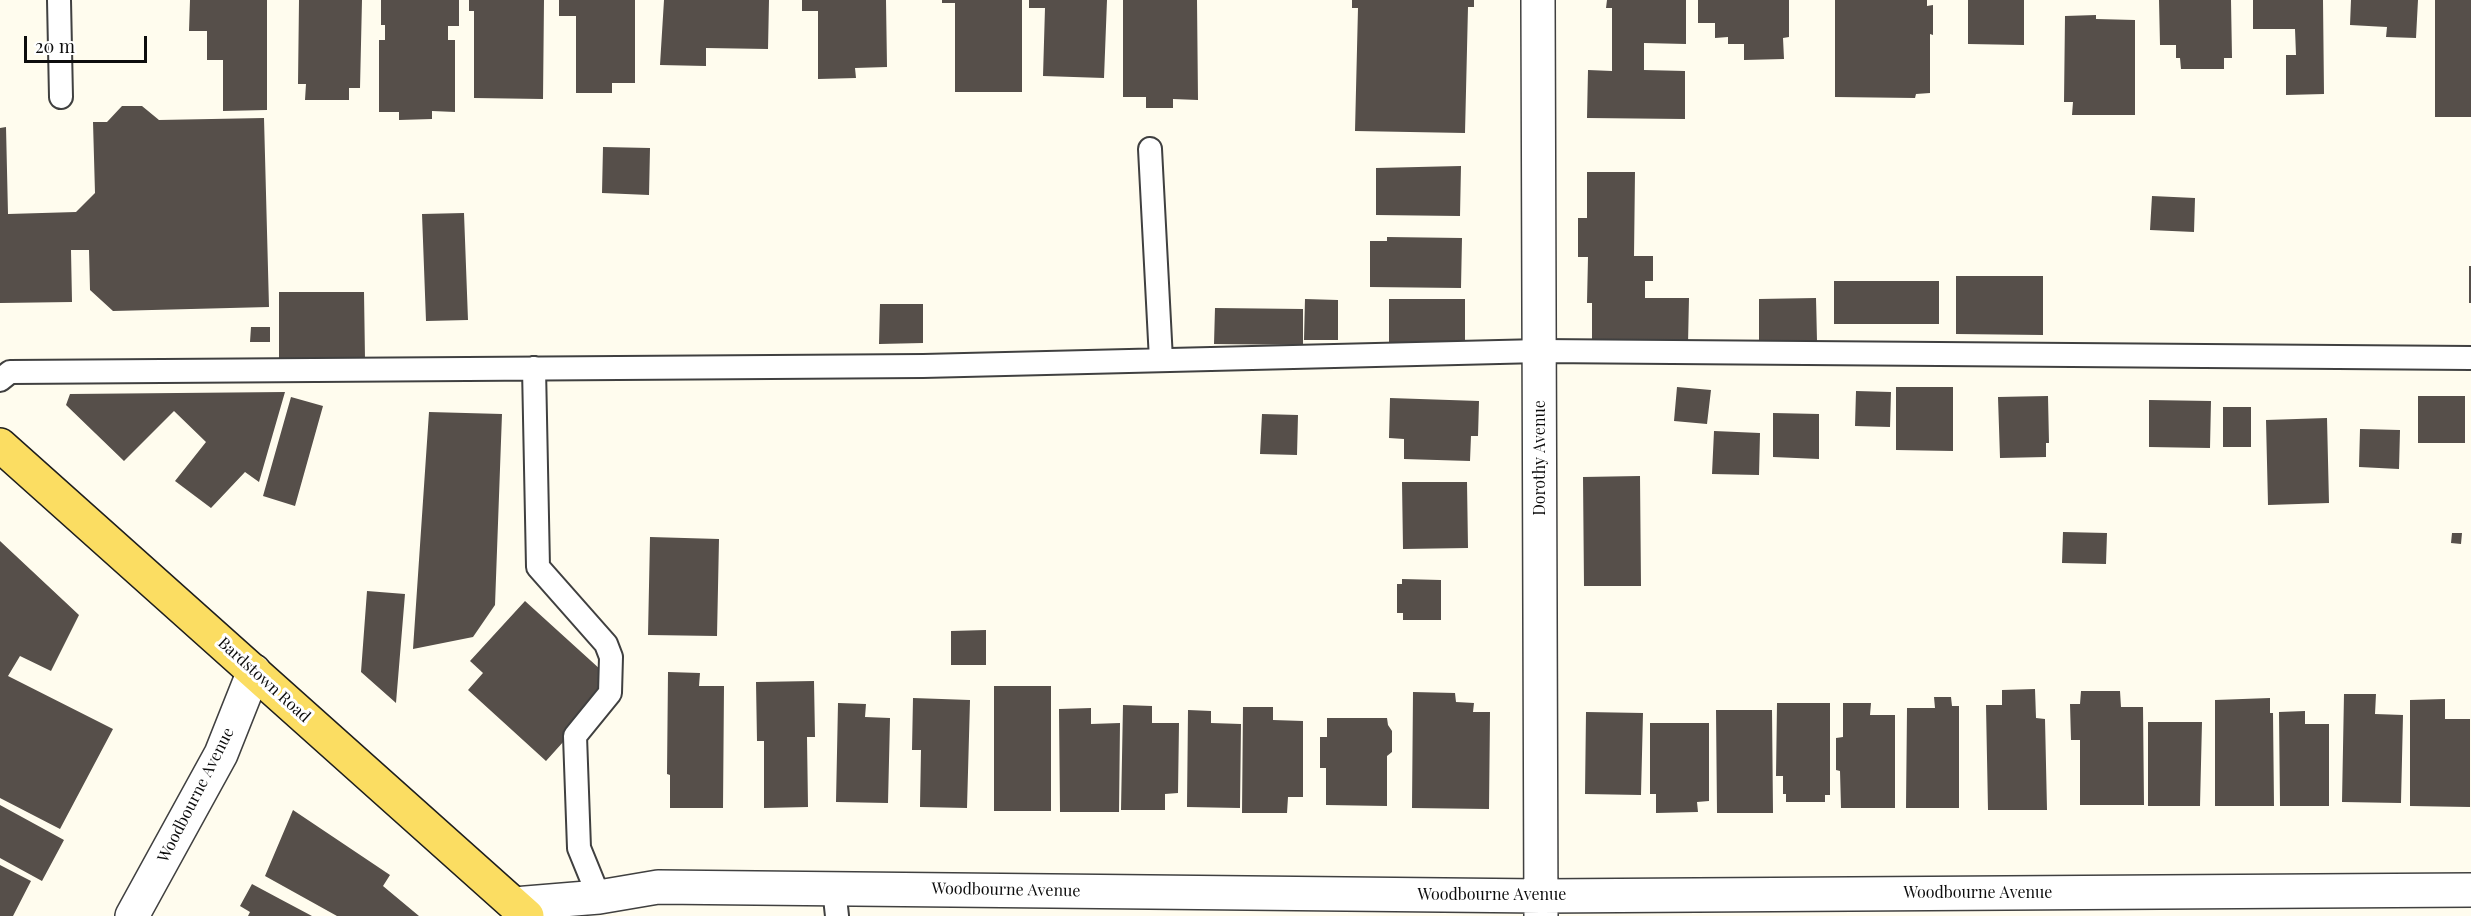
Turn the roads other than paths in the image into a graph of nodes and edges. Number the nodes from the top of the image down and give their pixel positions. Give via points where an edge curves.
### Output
1 (58, 0) edge
2 (1538, 0) edge
3 (62, 97) dead end
4 (1150, 149) dead end
5 (1540, 351) junction
6 (2471, 358) edge
7 (1161, 360) junction
8 (534, 368) junction
9 (0, 380) edge
10 (0, 445) edge
11 (254, 671) junction
12 (2471, 890) edge
13 (599, 897) junction
14 (835, 902) edge
15 (1541, 906) edge
16 (521, 910) edge
17 (132, 916) edge

1 - 3 lane
2 - 5 street, Dorothy Avenue
4 - 7 lane
5 - 6 lane
5 - 7 lane
5 - 15 street, Dorothy Avenue
7 - 8 lane
8 - 9 lane via 10,372
8 - 13 lane via 538,567 606,644 611,657 610,693 576,736 579,848
10 - 11 main road, Bardstown Road
11 - 16 main road, Bardstown Road
11 - 17 street, Woodbourne Avenue via 221,754
12 - 15 street, Woodbourne Avenue
13 - 14 street, Woodbourne Avenue via 658,886
13 - 16 street, Woodbourne Avenue
14 - 15 street, Woodbourne Avenue

